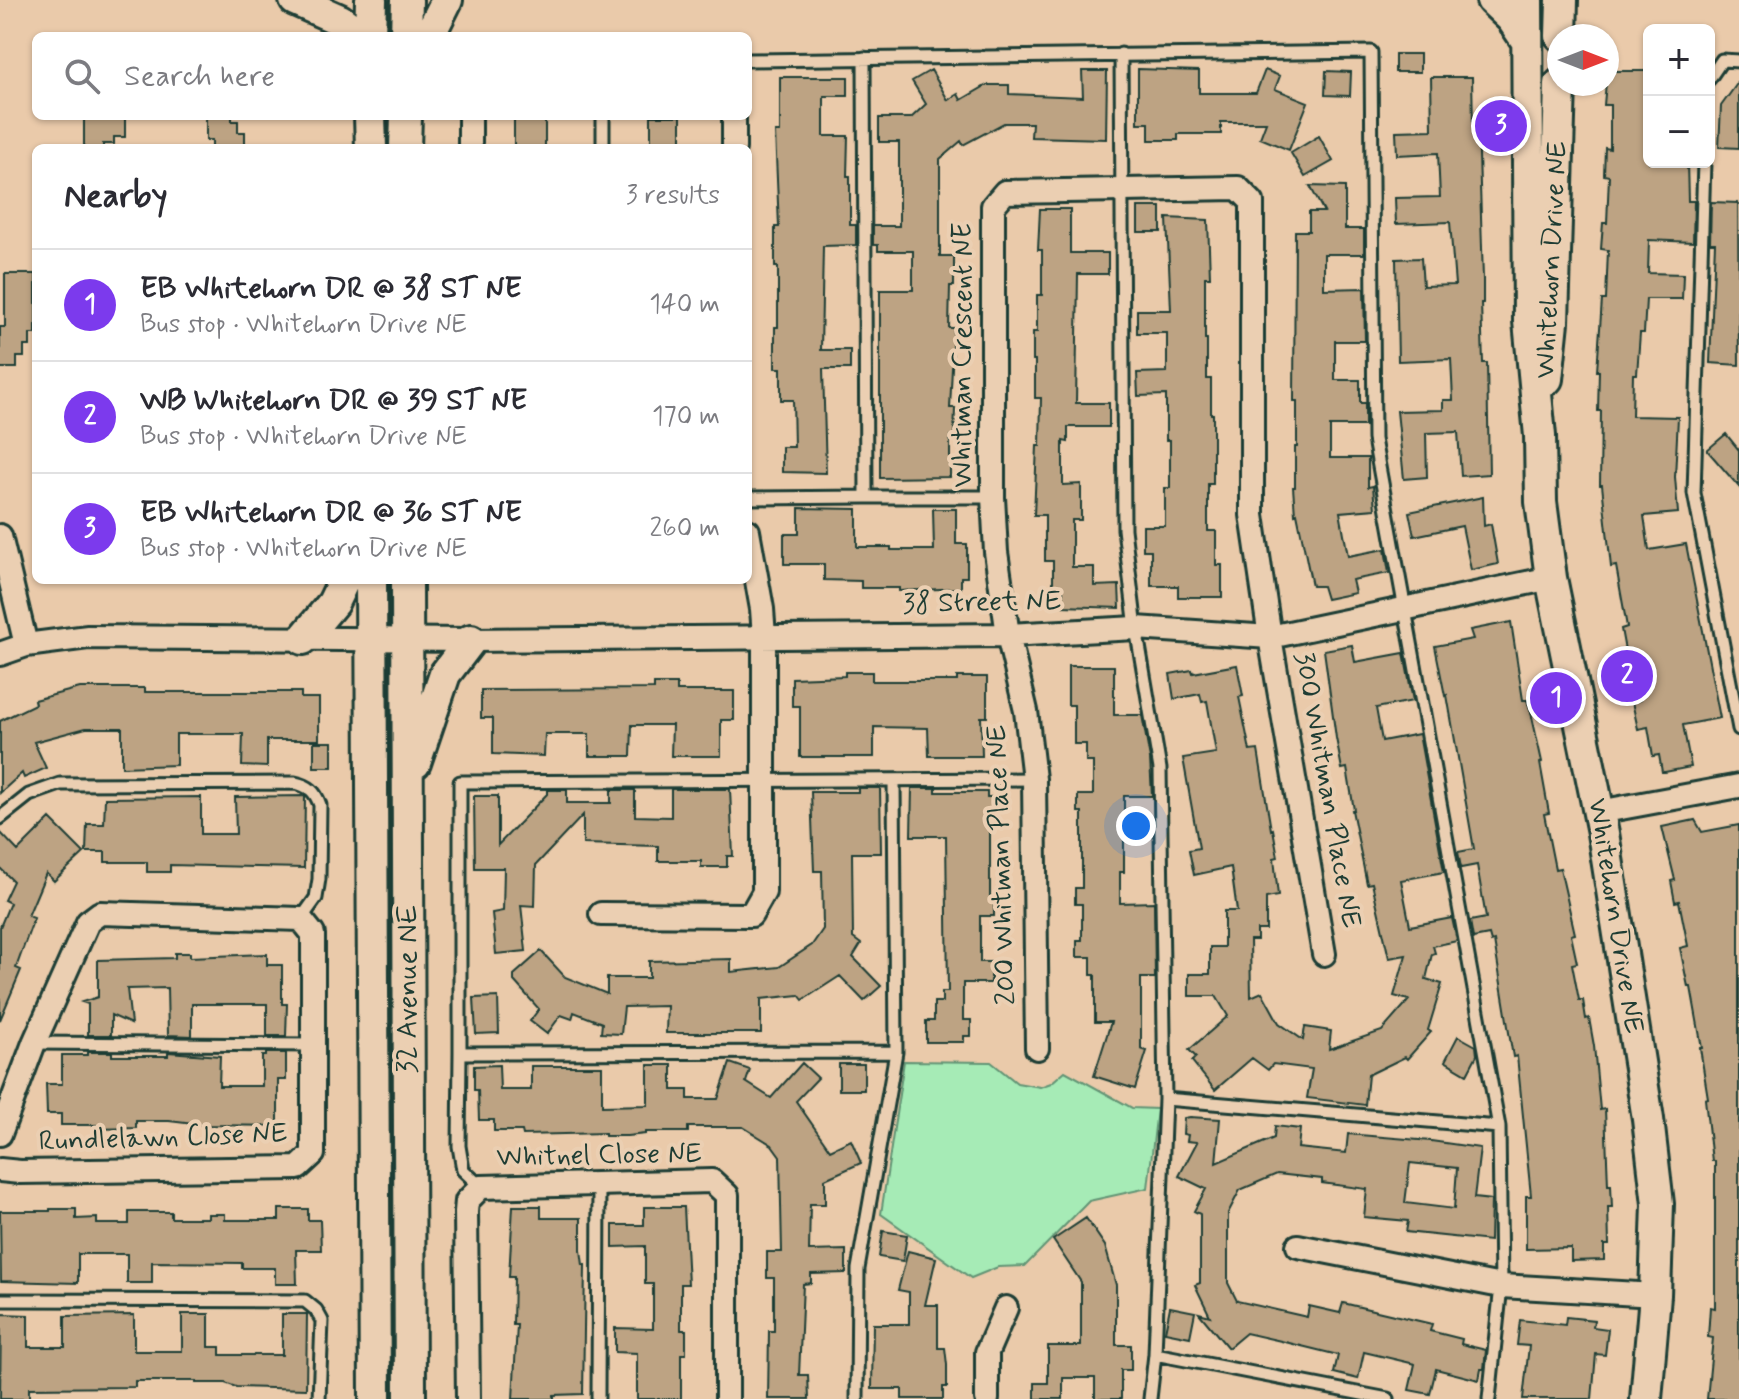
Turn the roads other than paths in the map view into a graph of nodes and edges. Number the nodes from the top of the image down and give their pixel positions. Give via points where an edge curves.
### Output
1 (295, 0) edge
2 (371, 0) edge
3 (407, 0) edge
4 (447, 0) edge
5 (1492, 0) edge
6 (1527, 0) edge
7 (1562, 0) edge
8 (1561, 24) edge
9 (356, 32) edge
10 (370, 32) edge
11 (406, 32) edge
12 (431, 32) edge
13 (1526, 40) junction
14 (1121, 54) junction
15 (864, 58) junction
16 (752, 60) edge
17 (1739, 61) edge
18 (1715, 70) edge
19 (1560, 96) edge
20 (370, 120) edge
21 (406, 120) edge
22 (470, 120) edge
23 (603, 120) edge
24 (734, 120) edge
25 (371, 144) edge
26 (405, 144) edge
27 (470, 144) edge
28 (603, 144) edge
29 (734, 144) edge
30 (1704, 168) edge
31 (1123, 190) junction
32 (1540, 436) junction
33 (866, 497) junction
34 (993, 497) junction
35 (752, 498) edge
36 (0, 536) edge
37 (752, 553) edge
38 (1551, 578) junction
39 (342, 584) edge
40 (371, 584) edge
41 (407, 584) edge
42 (1403, 610) junction
43 (1136, 628) junction
44 (1008, 635) junction
45 (764, 636) junction
46 (1270, 637) junction
47 (303, 639) junction
48 (371, 639) junction
49 (408, 639) junction
50 (471, 640) junction
51 (26, 645) junction
52 (0, 654) edge
53 (1739, 729) edge
54 (1034, 779) junction
55 (766, 780) junction
56 (894, 780) junction
57 (406, 783) junction
58 (1739, 786) edge
59 (1599, 812) junction
60 (0, 818) edge
61 (601, 914) dead end
62 (301, 919) junction
63 (1324, 954) dead end
64 (34, 1043) junction
65 (312, 1045) junction
66 (1037, 1048) dead end
67 (896, 1052) junction
68 (460, 1053) junction
69 (1165, 1099) junction
70 (1499, 1127) junction
71 (0, 1134) edge
72 (0, 1170) edge
73 (599, 1184) junction
74 (481, 1187) junction
75 (1298, 1246) dead end
76 (1501, 1286) junction
77 (1655, 1295) junction
78 (0, 1300) edge
79 (1006, 1308) dead end
80 (1155, 1354) junction
81 (319, 1399) edge
82 (375, 1399) edge
83 (410, 1399) edge
84 (468, 1399) edge
85 (598, 1399) edge
86 (727, 1399) edge
87 (857, 1399) edge
88 (987, 1399) edge
89 (1150, 1399) edge
90 (1388, 1399) edge
91 (1489, 1399) edge
92 (1646, 1399) edge

1 - 9 main road
2 - 10 main road
3 - 11 main road
4 - 12 main road
5 - 13 main road
6 - 13 main road, Whitehorn Drive NE
7 - 8 main road
13 - 32 main road, Whitehorn Drive NE via 1529,321
14 - 15 lane
14 - 31 lane
14 - 42 lane via 1371,52 1374,439
15 - 16 lane
15 - 33 lane
17 - 18 lane via 1722,60
19 - 32 main road, Whitehorn Drive NE via 1553,322
20 - 25 main road
21 - 26 main road
22 - 27 street
23 - 28 lane
24 - 29 street
30 - 53 lane via 1694,493
31 - 34 street, Whitman Crescent NE via 1005,192 993,206
31 - 43 lane via 1124,529
31 - 46 street, Whitman Crescent NE via 1238,188 1252,202 1252,515
32 - 38 main road, Whitehorn Drive NE via 1541,502
33 - 34 lane
33 - 35 lane
34 - 44 street, Whitman Crescent NE
36 - 51 street
37 - 45 street
38 - 42 street, 38 Street NE
38 - 59 main road, Whitehorn Drive NE
39 - 47 main road
40 - 48 main road, 32 Avenue NE
41 - 49 main road, 32 Avenue NE
42 - 46 street, 38 Street NE
42 - 70 lane
43 - 44 street, 38 Street NE
43 - 46 street, 38 Street NE
43 - 69 lane via 1160,769
44 - 45 street, 38 Street NE
44 - 54 street, 200 Whitman Place NE via 1026,711
45 - 50 street, 38 Street NE
45 - 55 street
46 - 63 street, 300 Whitman Place NE
47 - 48 street, 38 Street NE
47 - 51 street, 38 Street NE via 88,637
48 - 49 street, 38 Street NE
48 - 82 main road, 32 Avenue NE
49 - 50 street, 38 Street NE
49 - 57 main road, 32 Avenue NE
50 - 57 main road via 445,674
51 - 52 street, 38 Street NE
54 - 56 lane
54 - 66 street, 200 Whitman Place NE
55 - 56 lane
55 - 61 street via 764,892 751,915
55 - 68 lane via 460,782
56 - 67 lane
57 - 83 main road, 32 Avenue NE
58 - 59 street
59 - 77 main road, Whitehorn Drive NE via 1658,1204
60 - 62 lane via 29,795 60,784 307,785 320,805 319,879 316,898
62 - 64 street, Rundlelawn Close NE via 100,913 88,922
62 - 65 street, Rundlelawn Close NE via 313,934
64 - 65 lane
64 - 71 street, Rundlelawn Close NE
65 - 72 street, Rundlelawn Close NE via 313,1154 298,1168
67 - 68 lane
67 - 87 lane via 858,1269
68 - 74 lane via 459,1146 463,1170
69 - 70 lane
69 - 80 lane
70 - 76 lane
73 - 74 street, Whitnel Close NE
73 - 85 lane
73 - 86 street, Whitnel Close NE via 712,1181 727,1195
74 - 84 street, Whitnel Close NE via 467,1201 466,1212
75 - 76 street
76 - 77 street
76 - 91 lane
77 - 92 main road, Whitehorn Drive NE
78 - 81 lane via 305,1301 322,1321
79 - 88 street via 987,1352
80 - 89 lane
80 - 90 lane

